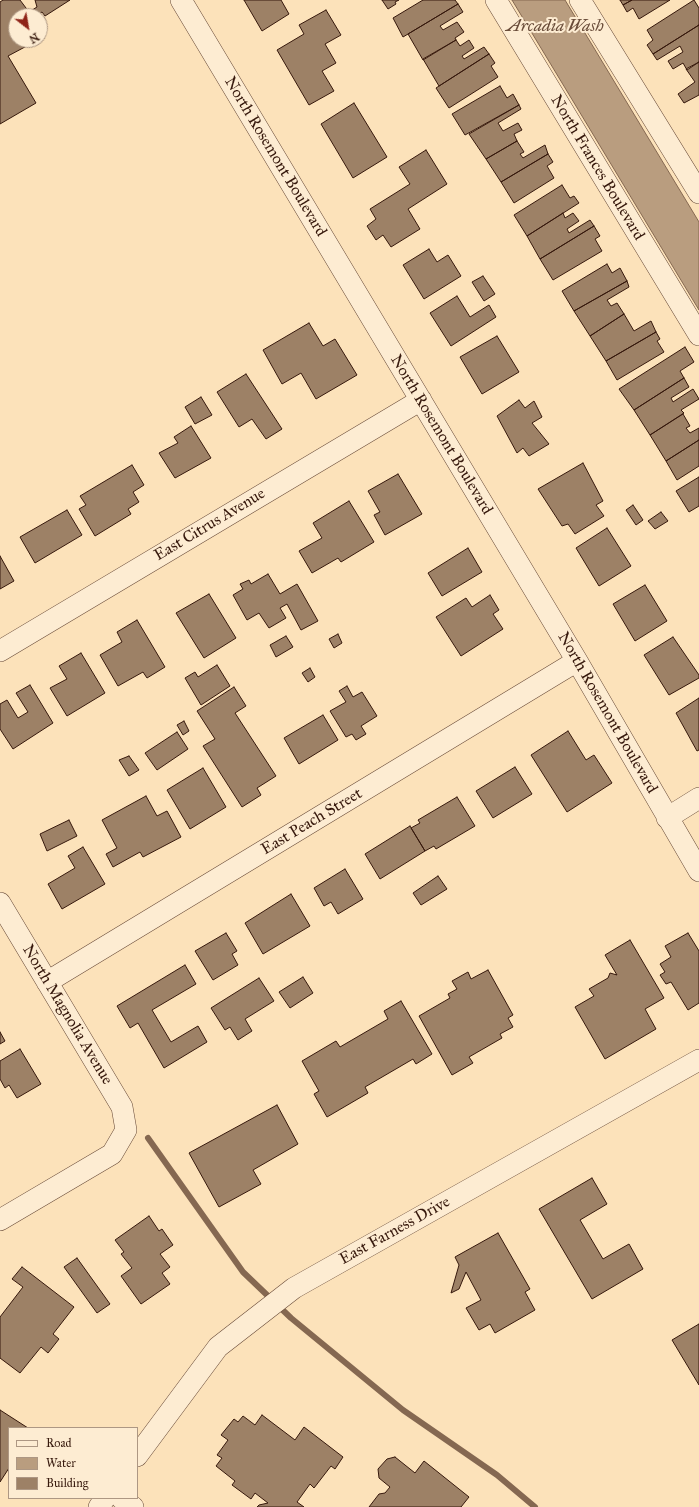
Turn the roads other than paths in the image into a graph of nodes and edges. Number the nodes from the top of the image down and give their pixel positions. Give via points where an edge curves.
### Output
1 (181, 0) edge
2 (496, 0) edge
3 (580, 0) edge
4 (699, 193) edge
5 (699, 335) edge
6 (421, 400) junction
7 (0, 651) edge
8 (577, 661) junction
9 (699, 798) edge
10 (667, 818) junction
11 (699, 871) edge
12 (0, 903) edge
13 (47, 982) junction
14 (699, 1060) edge
15 (0, 1220) edge
16 (138, 1455) edge
17 (122, 1499) edge
18 (133, 1507) edge

1 - 6 street, North Rosemont Boulevard
2 - 5 street, North Frances Boulevard
3 - 4 street
6 - 7 street, East Citrus Avenue
6 - 8 street, North Rosemont Boulevard
8 - 10 street, North Rosemont Boulevard
8 - 13 street, East Peach Street
9 - 10 street
10 - 11 street, North Rosemont Boulevard
12 - 13 street, North Magnolia Avenue
13 - 15 street, North Magnolia Avenue via 122,1107 126,1130 112,1154
14 - 16 street, East Farness Drive via 294,1288 218,1347
17 - 18 street

